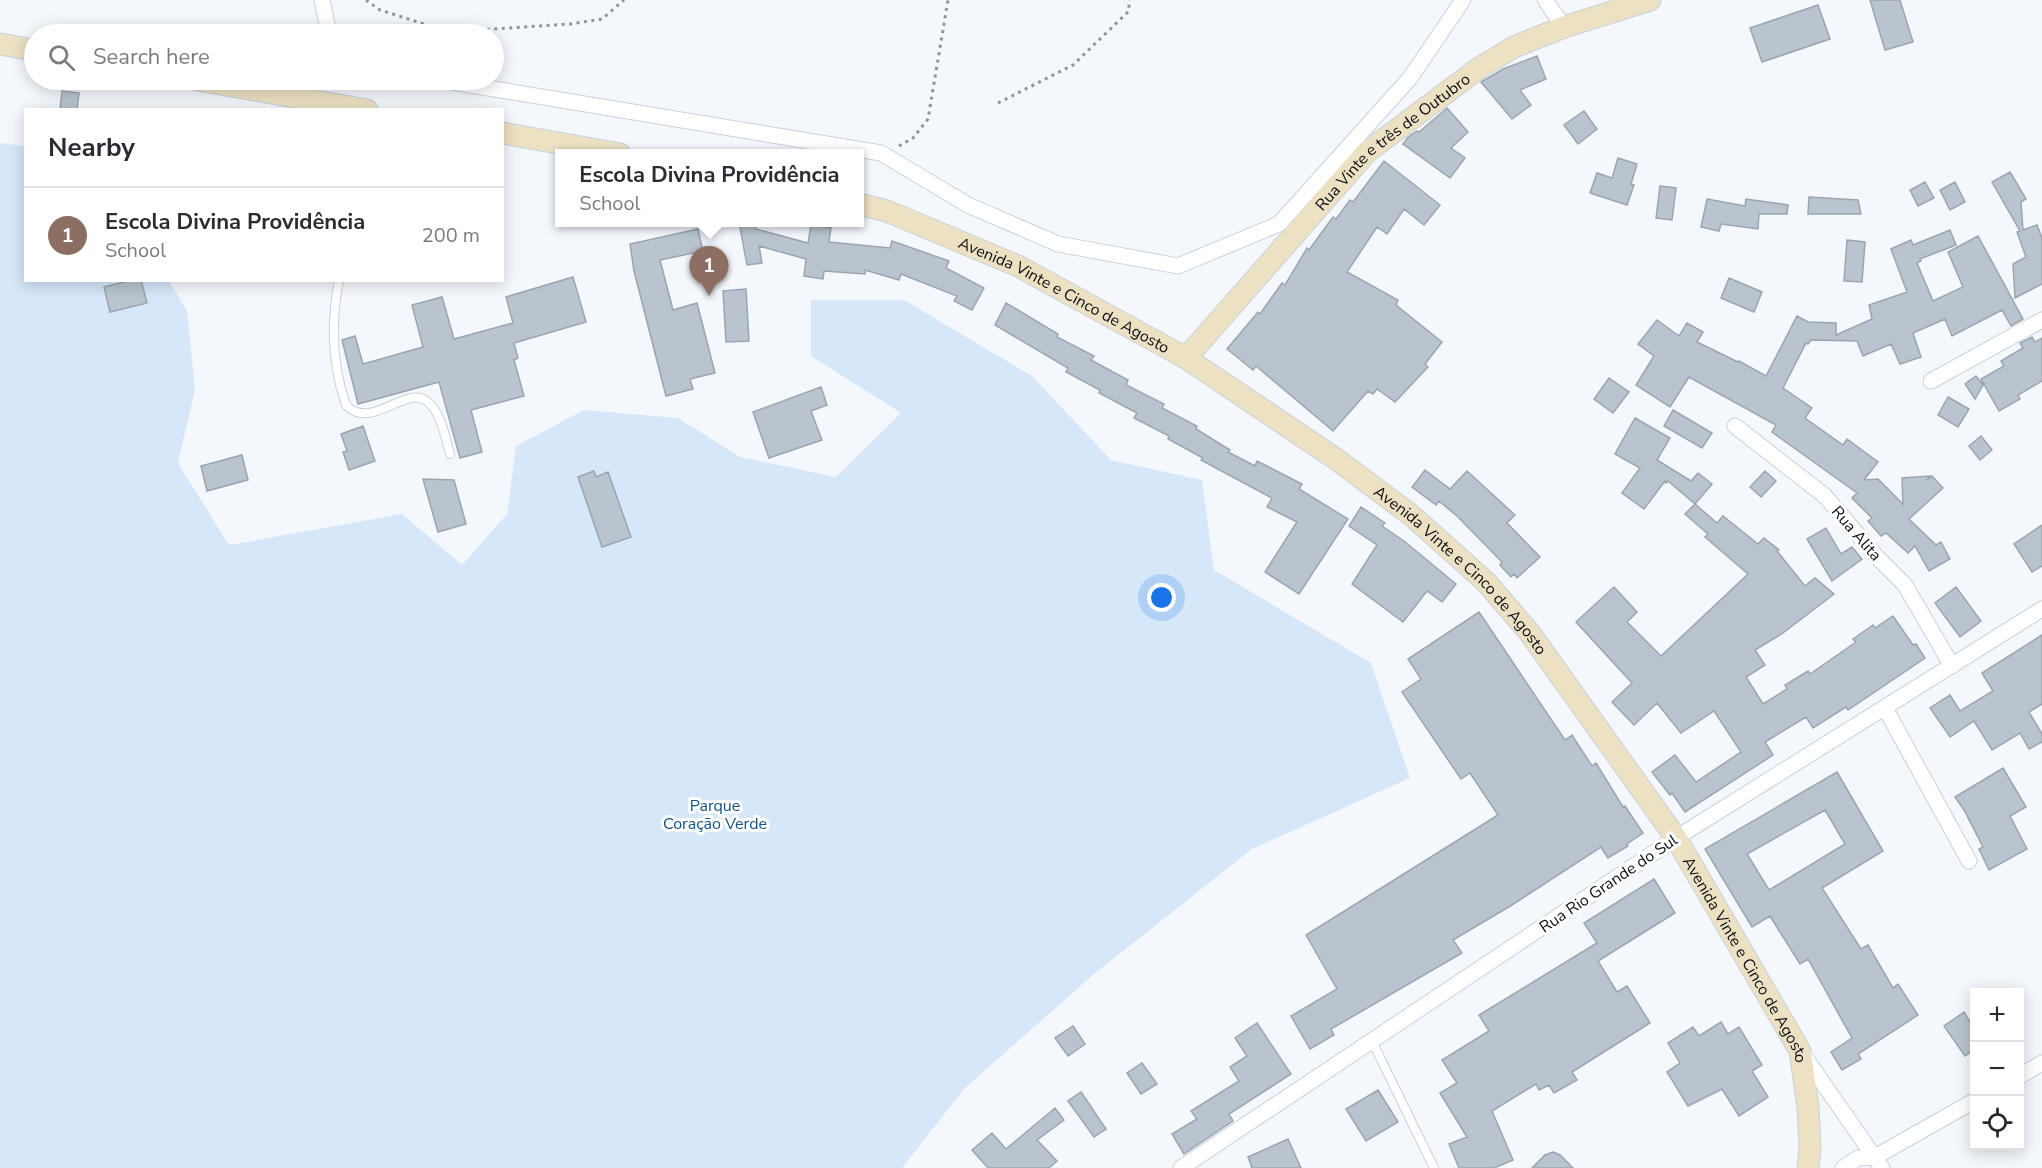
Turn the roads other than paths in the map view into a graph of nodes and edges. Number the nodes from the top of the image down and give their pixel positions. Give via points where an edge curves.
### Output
1 (322, 0) edge
2 (1463, 0) edge
3 (1545, 0) edge
4 (1650, 0) edge
5 (327, 24) edge
6 (1564, 27) junction
7 (0, 44) edge
8 (24, 48) edge
9 (254, 90) edge
10 (500, 90) edge
11 (356, 108) edge
12 (504, 133) edge
13 (596, 149) edge
14 (854, 149) edge
15 (864, 151) edge
16 (864, 205) edge
17 (339, 282) edge
18 (2042, 320) edge
19 (1186, 358) junction
20 (1931, 381) dead end
21 (1735, 426) dead end
22 (450, 454) dead end
23 (2042, 609) edge
24 (1952, 666) junction
25 (1885, 708) junction
26 (1676, 838) junction
27 (1969, 861) dead end
28 (1372, 1041) junction
29 (1800, 1051) junction
30 (2042, 1063) edge
31 (2024, 1073) edge
32 (1970, 1104) edge
33 (1876, 1164) edge
34 (1181, 1168) edge
35 (1434, 1168) edge
36 (1808, 1168) edge
37 (1843, 1168) edge

1 - 5 street
2 - 15 street via 1410,78 1279,224 1178,266 1058,244 968,205 884,154
3 - 6 street
4 - 6 main road, Rua Vinte e três de Outubro
6 - 19 main road, Rua Vinte e três de Outubro via 1514,47 1479,68 1367,152
7 - 8 main road
9 - 11 main road
10 - 14 street
12 - 13 main road
16 - 19 main road, Avenida Vinte e Cinco de Agosto via 1018,266
17 - 22 lane via 334,340 346,405 356,413 369,414 413,398 424,400 435,410
18 - 20 street
19 - 26 main road, Avenida Vinte e Cinco de Agosto via 1411,515 1486,582 1529,632
21 - 24 street, Rua Alita via 1824,496 1905,585
23 - 24 street, Rua Rio Grande do Sul
24 - 25 street, Rua Rio Grande do Sul
25 - 26 street, Rua Rio Grande do Sul
25 - 27 street
26 - 28 street, Rua Rio Grande do Sul
26 - 29 main road, Avenida Vinte e Cinco de Agosto
28 - 34 street, Rua Rio Grande do Sul
28 - 35 lane
29 - 33 street
29 - 36 main road, Avenida Vinte e Cinco de Agosto via 1808,1116
30 - 31 street
32 - 33 street
33 - 37 street via 1858,1158

